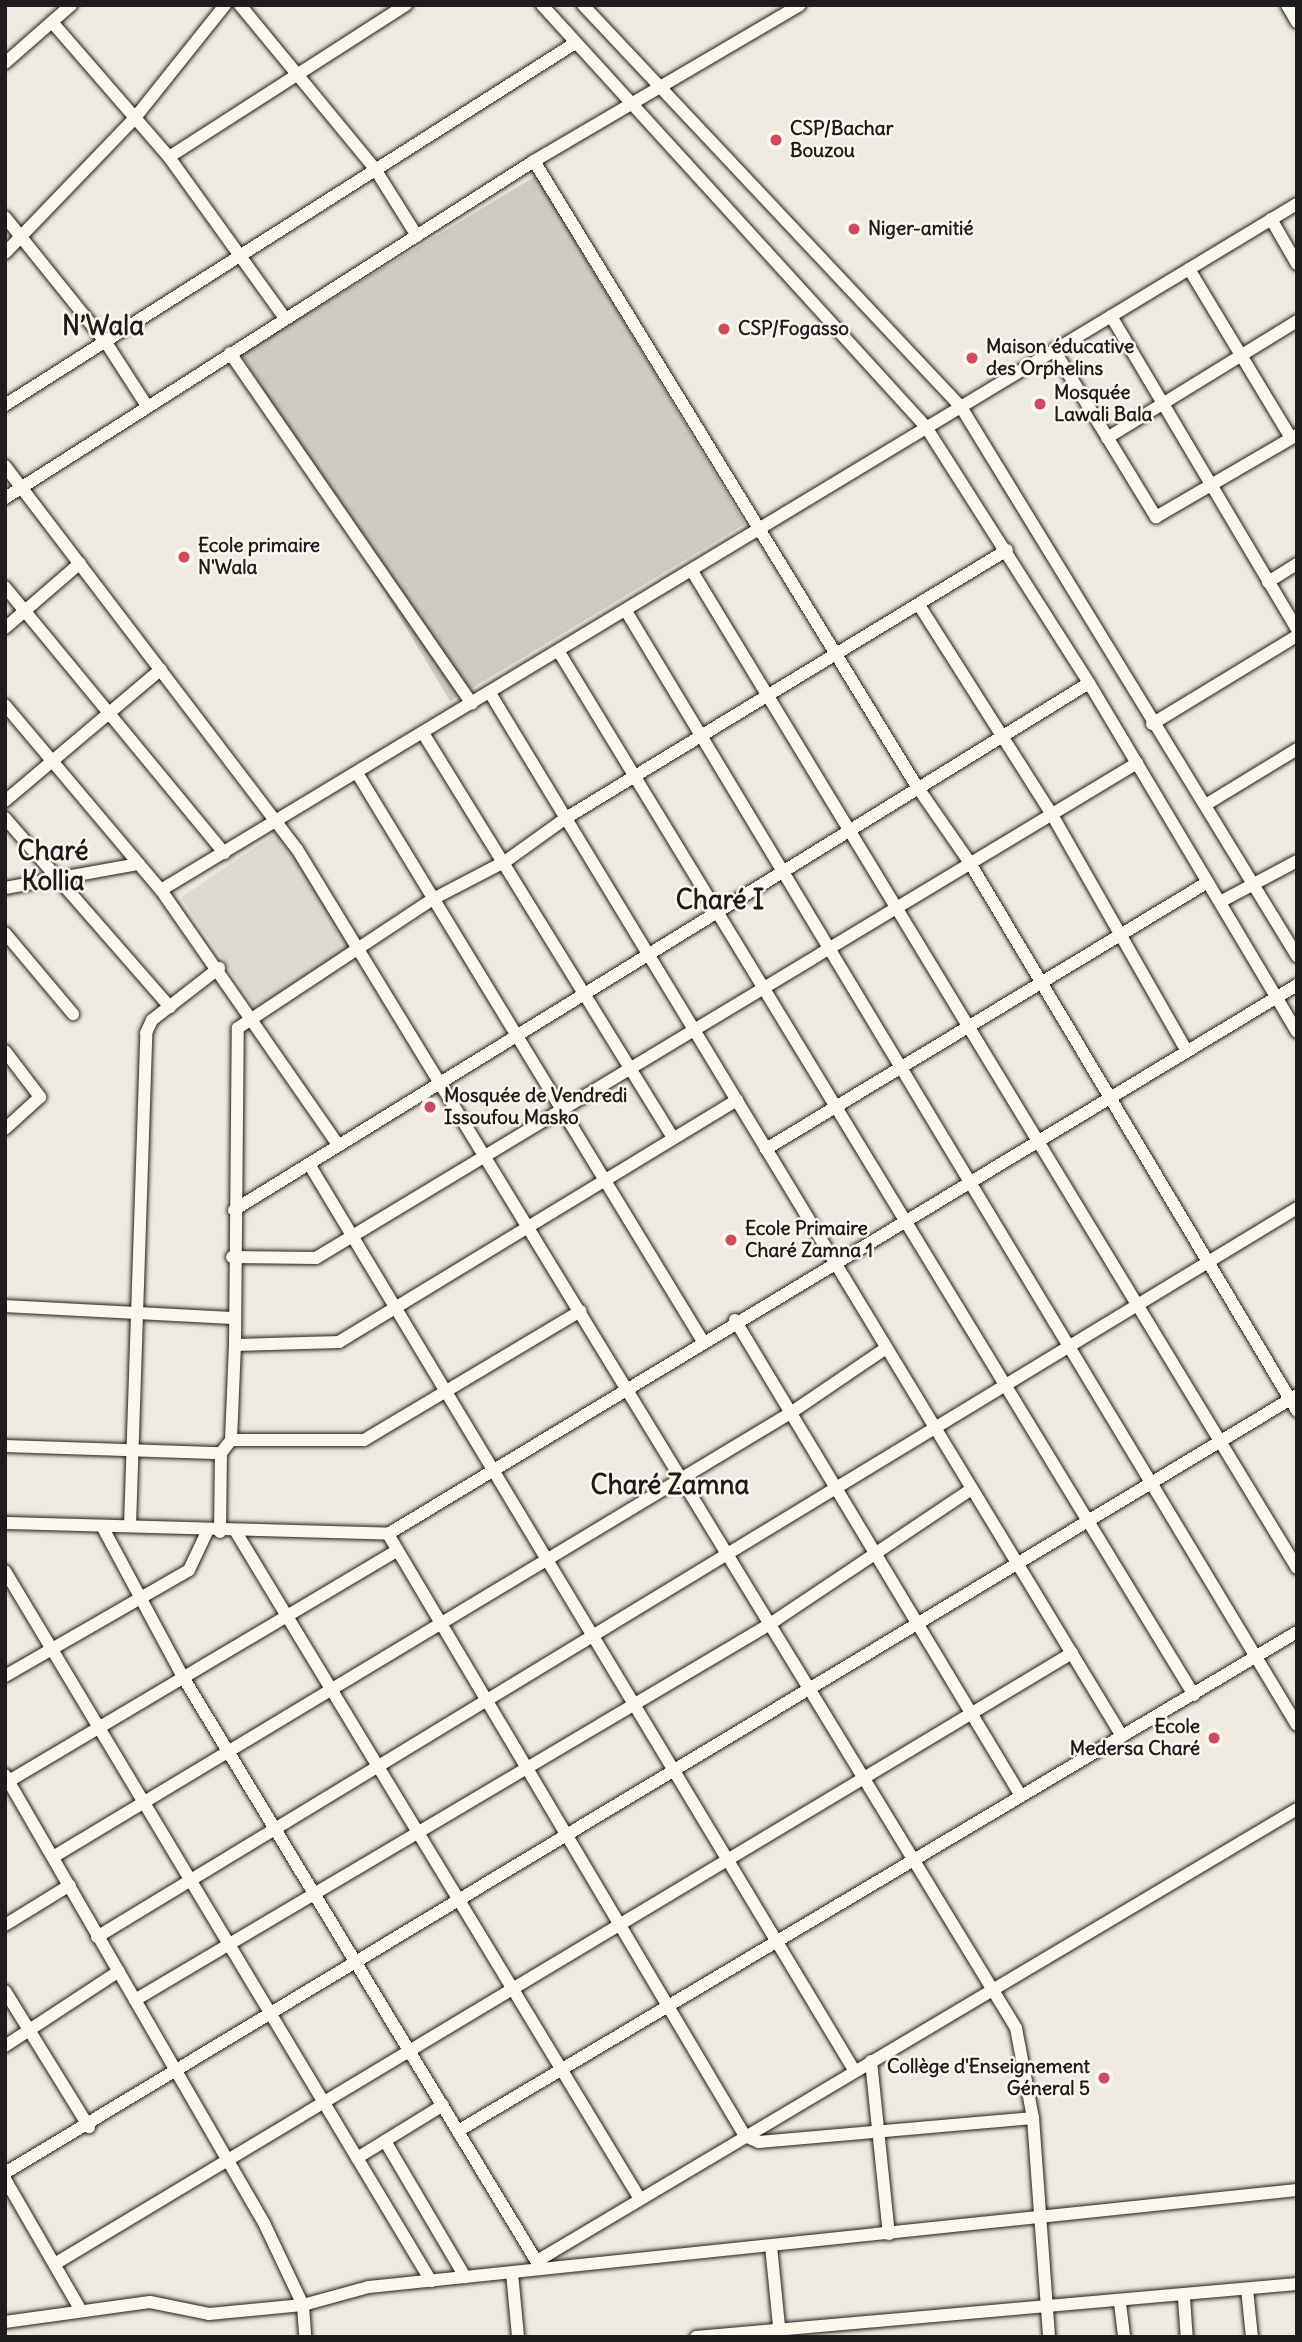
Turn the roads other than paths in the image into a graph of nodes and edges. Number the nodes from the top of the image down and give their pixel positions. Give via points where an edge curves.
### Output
1 (71, 5) edge
2 (225, 5) edge
3 (240, 5) edge
4 (406, 5) edge
5 (542, 5) edge
6 (583, 5) edge
7 (800, 5) edge
8 (1287, 5) edge
9 (52, 22) junction
10 (1297, 22) edge
11 (572, 45) junction
12 (5, 63) edge
13 (298, 78) junction
14 (659, 85) junction
15 (627, 104) junction
16 (134, 119) junction
17 (169, 157) junction
18 (534, 161) junction
19 (375, 169) junction
20 (1297, 204) edge
21 (5, 217) edge
22 (1271, 219) junction
23 (416, 236) junction
24 (21, 238) junction
25 (5, 253) edge
26 (243, 254) junction
27 (1297, 264) edge
28 (1189, 269) junction
29 (1111, 316) junction
30 (284, 317) junction
31 (1297, 321) edge
32 (107, 344) junction
33 (1054, 351) junction
34 (229, 353) junction
35 (1241, 356) junction
36 (1163, 404) junction
37 (5, 405) edge
38 (146, 406) junction
39 (961, 407) junction
40 (926, 428) junction
41 (1294, 437) edge
42 (1107, 439) junction
43 (5, 466) edge
44 (19, 485) junction
45 (1214, 486) junction
46 (5, 498) edge
47 (760, 530) junction
48 (1007, 550) junction
49 (79, 563) junction
50 (1297, 564) edge
51 (692, 571) junction
52 (1268, 582) junction
53 (5, 587) edge
54 (919, 605) junction
55 (24, 611) junction
56 (626, 611) junction
57 (5, 628) edge
58 (1297, 629) edge
59 (1297, 636) edge
60 (559, 652) junction
61 (837, 656) junction
62 (161, 669) junction
63 (1088, 683) junction
64 (490, 693) junction
65 (768, 697) junction
66 (472, 704) junction
67 (5, 705) edge
68 (107, 712) junction
69 (1152, 724) junction
70 (424, 733) junction
71 (701, 736) junction
72 (999, 736) junction
73 (1297, 749) edge
74 (50, 758) junction
75 (1137, 763) junction
76 (358, 773) junction
77 (636, 775) junction
78 (916, 785) junction
79 (5, 801) edge
80 (1207, 804) junction
81 (1051, 813) junction
82 (5, 818) edge
83 (566, 818) junction
84 (277, 822) junction
85 (849, 828) junction
86 (224, 853) junction
87 (506, 861) junction
88 (1297, 861) edge
89 (970, 863) junction
90 (139, 864) junction
91 (787, 869) junction
92 (60, 880) junction
93 (1208, 882) junction
94 (1255, 887) junction
95 (5, 888) edge
96 (161, 890) junction
97 (433, 899) junction
98 (1220, 902) junction
99 (900, 905) junction
100 (720, 912) junction
101 (5, 933) edge
102 (1119, 934) junction
103 (831, 946) junction
104 (359, 948) junction
105 (651, 956) junction
106 (1297, 956) edge
107 (219, 968) junction
108 (1037, 984) junction
109 (763, 985) junction
110 (1297, 985) edge
111 (584, 993) junction
112 (1276, 999) junction
113 (170, 1007) junction
114 (73, 1014) dead end
115 (255, 1017) junction
116 (968, 1026) junction
117 (695, 1028) junction
118 (1297, 1032) edge
119 (517, 1035) junction
120 (5, 1051) edge
121 (1187, 1052) junction
122 (629, 1067) junction
123 (901, 1067) junction
124 (440, 1079) junction
125 (1107, 1099) junction
126 (737, 1100) junction
127 (563, 1106) junction
128 (835, 1106) junction
129 (5, 1129) edge
130 (673, 1137) junction
131 (1037, 1141) junction
132 (338, 1145) junction
133 (766, 1149) junction
134 (485, 1153) junction
135 (309, 1164) junction
136 (602, 1179) junction
137 (969, 1181) junction
138 (234, 1210) junction
139 (1293, 1210) edge
140 (906, 1219) junction
141 (1297, 1224) edge
142 (527, 1225) junction
143 (352, 1236) junction
144 (232, 1257) junction
145 (834, 1261) junction
146 (1207, 1263) junction
147 (1139, 1303) junction
148 (5, 1306) edge
149 (397, 1309) junction
150 (580, 1311) junction
151 (135, 1315) junction
152 (230, 1318) junction
153 (735, 1320) junction
154 (702, 1340) junction
155 (234, 1345) junction
156 (1071, 1345) junction
157 (886, 1348) junction
158 (1005, 1385) junction
159 (625, 1388) junction
160 (446, 1391) junction
161 (1293, 1397) edge
162 (1297, 1411) edge
163 (792, 1412) junction
164 (935, 1428) junction
165 (231, 1440) junction
166 (1219, 1442) junction
167 (5, 1446) edge
168 (131, 1451) junction
169 (221, 1453) junction
170 (494, 1470) junction
171 (679, 1477) junction
172 (1153, 1482) junction
173 (972, 1489) junction
174 (835, 1490) junction
175 (1086, 1519) junction
176 (5, 1523) edge
177 (102, 1526) junction
178 (130, 1526) junction
179 (214, 1532) junction
180 (236, 1532) junction
181 (388, 1534) junction
182 (395, 1552) junction
183 (728, 1555) junction
184 (879, 1556) junction
185 (548, 1558) junction
186 (1017, 1563) junction
187 (1297, 1568) edge
188 (5, 1571) edge
189 (141, 1600) junction
190 (291, 1614) junction
191 (770, 1624) junction
192 (439, 1625) junction
193 (920, 1626) junction
194 (1297, 1632) edge
195 (593, 1636) junction
196 (53, 1649) junction
197 (1072, 1653) junction
198 (1259, 1653) junction
199 (5, 1676) edge
200 (183, 1676) junction
201 (335, 1687) junction
202 (809, 1690) junction
203 (1194, 1695) junction
204 (632, 1702) junction
205 (487, 1705) junction
206 (968, 1710) junction
207 (1297, 1725) edge
208 (98, 1726) junction
209 (1122, 1736) junction
210 (231, 1750) junction
211 (383, 1766) junction
212 (524, 1770) junction
213 (675, 1770) junction
214 (7, 1778) edge
215 (861, 1778) junction
216 (1021, 1796) junction
217 (143, 1802) junction
218 (1297, 1809) edge
219 (274, 1827) junction
220 (421, 1832) junction
221 (565, 1836) junction
222 (53, 1857) junction
223 (730, 1858) junction
224 (910, 1859) junction
225 (192, 1882) junction
226 (70, 1885) junction
227 (313, 1891) junction
228 (462, 1898) junction
229 (616, 1921) junction
230 (5, 1925) edge
231 (97, 1937) junction
232 (776, 1940) junction
233 (229, 1946) junction
234 (356, 1962) junction
235 (119, 1971) junction
236 (513, 1983) junction
237 (988, 1988) junction
238 (5, 1991) edge
239 (135, 2000) junction
240 (666, 2006) junction
241 (273, 2013) junction
242 (30, 2032) junction
243 (5, 2046) edge
244 (407, 2047) junction
245 (871, 2061) junction
246 (562, 2068) junction
247 (854, 2070) junction
248 (178, 2074) junction
249 (324, 2099) junction
250 (443, 2105) junction
251 (1033, 2118) junction
252 (89, 2127) junction
253 (458, 2131) junction
254 (880, 2133) junction
255 (745, 2136) junction
256 (385, 2141) junction
257 (357, 2158) junction
258 (229, 2159) junction
259 (5, 2176) edge
260 (1297, 2190) edge
261 (640, 2199) junction
262 (1039, 2218) junction
263 (888, 2234) junction
264 (771, 2246) junction
265 (58, 2262) junction
266 (540, 2266) junction
267 (512, 2273) junction
268 (465, 2277) junction
269 (430, 2281) junction
270 (1297, 2284) edge
271 (1247, 2289) junction
272 (1184, 2298) junction
273 (1120, 2303) junction
274 (303, 2305) junction
275 (79, 2307) junction
276 (1047, 2310) junction
277 (5, 2322) edge
278 (780, 2333) edge
279 (305, 2337) edge
280 (519, 2337) edge
281 (696, 2337) edge
282 (1049, 2337) edge
283 (1124, 2337) edge
284 (1187, 2337) edge
285 (1252, 2337) edge

1 - 9 street
2 - 16 street
3 - 13 street
4 - 13 street
5 - 11 street
6 - 14 street
7 - 14 street
8 - 10 street
9 - 12 street
9 - 16 street
11 - 15 street
11 - 19 street
13 - 17 street
13 - 19 street
14 - 15 street
14 - 39 street
15 - 18 street
15 - 40 street
16 - 17 street
16 - 24 street
17 - 26 street
18 - 23 street
18 - 47 street
19 - 23 street
19 - 26 street
20 - 22 street
21 - 24 street
22 - 27 street
22 - 28 street
23 - 30 street
24 - 25 street
24 - 32 street
26 - 30 street
26 - 32 street
28 - 29 street
28 - 35 street
29 - 33 street
29 - 36 street
30 - 34 street
31 - 35 street
32 - 37 street
32 - 38 street
33 - 39 street
33 - 42 street
34 - 38 street
34 - 66 street
35 - 36 street
35 - 41 street
36 - 42 street
36 - 45 street
38 - 44 street
39 - 40 street
39 - 69 street
40 - 47 street
40 - 48 street
41 - 45 street
42 - 45 street via 1156,517
43 - 44 street
44 - 46 street
44 - 49 street
45 - 52 street
47 - 51 street
47 - 61 street
48 - 54 street
48 - 63 street
49 - 55 street
49 - 62 street
50 - 52 street
51 - 56 street
51 - 65 street
52 - 58 street
53 - 55 street
54 - 61 street
54 - 72 street
55 - 57 street
55 - 68 street
56 - 60 street
56 - 71 street
59 - 69 street
60 - 64 street
60 - 77 street
61 - 65 street
61 - 78 street
62 - 68 street
62 - 84 street
63 - 72 street
63 - 75 street
64 - 66 street
64 - 83 street
65 - 71 street
65 - 85 street
66 - 70 street
67 - 74 street
68 - 74 street
68 - 86 street
69 - 80 street
70 - 76 street
70 - 87 street
71 - 77 street
71 - 91 street
72 - 78 street
72 - 81 street
73 - 80 street
74 - 79 street
74 - 90 street
75 - 81 street
75 - 93 street
76 - 84 street
76 - 97 street
77 - 83 street
77 - 100 street
78 - 85 street
78 - 89 street
80 - 94 street
81 - 89 street
81 - 102 street
82 - 92 street
83 - 87 street
83 - 105 street
84 - 86 street
84 - 104 street
85 - 91 street
85 - 99 street
86 - 96 street
87 - 97 street
87 - 111 street
88 - 94 street
89 - 99 street
89 - 108 street
90 - 92 street
90 - 96 street
91 - 100 street
91 - 103 street
92 - 95 street
92 - 113 street
93 - 98 street
93 - 102 street
94 - 98 street
94 - 106 street
96 - 107 street
97 - 104 street
97 - 119 street
98 - 112 street
99 - 103 street
99 - 116 street
100 - 105 street
100 - 109 street
101 - 114 street
102 - 108 street
102 - 121 street
103 - 109 street
103 - 123 street
104 - 115 street
104 - 124 street
105 - 111 street
105 - 117 street
107 - 113 street
107 - 115 street
108 - 116 street
108 - 125 street
109 - 117 street
109 - 128 street
110 - 112 street
111 - 119 street
111 - 122 street
112 - 118 street
112 - 121 street
113 - 151 street via 146,1033
115 - 132 street
115 - 138 street via 236,1033
116 - 123 street
116 - 131 street
117 - 122 street
117 - 126 street
119 - 124 street
119 - 127 street
120 - 129 street via 40,1097
121 - 125 street
122 - 127 street
122 - 130 street
123 - 128 street
123 - 137 street
124 - 132 street
124 - 134 street
125 - 131 street
125 - 146 street
126 - 130 street
126 - 133 street
127 - 134 street
127 - 136 street
128 - 133 street
128 - 140 street
130 - 136 street
131 - 137 street
131 - 147 street
132 - 135 street
133 - 145 street
134 - 142 street
134 - 143 street
135 - 138 street
135 - 143 street
136 - 142 street
136 - 154 street
137 - 140 street
137 - 156 street
138 - 144 street
139 - 141 street
139 - 146 street
140 - 145 street
140 - 158 street
142 - 149 street
142 - 150 street
143 - 144 street via 307,1261
143 - 149 street
144 - 152 street
145 - 153 street
145 - 157 street
146 - 147 street
146 - 161 street
147 - 156 street
147 - 166 street
148 - 151 street
149 - 155 street via 328,1346
149 - 160 street
150 - 159 street
150 - 160 street
151 - 152 street
151 - 168 street
152 - 155 street
153 - 154 street
153 - 163 street
154 - 159 street
155 - 165 street
156 - 158 street
156 - 172 street
157 - 163 street
157 - 164 street
158 - 164 street
158 - 175 street
159 - 170 street
159 - 171 street
160 - 165 street via 355,1444
160 - 170 street
161 - 162 street
161 - 166 street
163 - 171 street
163 - 174 street
164 - 173 street
164 - 174 street
165 - 169 street
166 - 172 street
166 - 187 street
167 - 168 street
168 - 169 street
168 - 178 street
169 - 179 street
170 - 181 street
170 - 185 street
171 - 183 street
171 - 185 street
172 - 175 street
172 - 198 street
173 - 184 street
173 - 186 street
174 - 183 street
174 - 184 street
175 - 186 street
175 - 203 street
176 - 177 street
177 - 178 street
177 - 189 street
178 - 179 street
179 - 180 street
179 - 189 street via 189,1570
180 - 181 street
180 - 190 street
181 - 182 street
182 - 190 street
182 - 192 street
183 - 191 street
183 - 195 street
184 - 191 street
184 - 193 street
185 - 192 street
185 - 195 street
186 - 193 street
186 - 197 street
188 - 196 street
189 - 196 street
189 - 200 street
190 - 200 street
190 - 201 street
191 - 202 street
191 - 204 street
192 - 201 street
192 - 205 street
193 - 202 street
193 - 206 street
194 - 198 street
195 - 204 street
195 - 205 street
196 - 199 street
196 - 208 street
197 - 206 street
197 - 209 street
198 - 203 street
198 - 207 street
200 - 208 street
200 - 210 street
201 - 210 street
201 - 211 street
202 - 213 street
202 - 215 street
203 - 209 street
204 - 212 street
204 - 213 street
205 - 211 street
205 - 212 street
206 - 215 street
206 - 216 street
208 - 214 street
208 - 217 street
209 - 216 street
210 - 217 street
210 - 219 street
211 - 219 street
211 - 220 street
212 - 220 street
212 - 221 street
213 - 221 street
213 - 223 street
214 - 222 street
215 - 223 street
215 - 224 street
216 - 224 street
217 - 222 street
217 - 225 street
218 - 237 street
219 - 225 street
219 - 227 street
220 - 227 street
220 - 228 street
221 - 228 street
221 - 229 street
222 - 226 street
223 - 229 street
223 - 232 street
224 - 232 street
224 - 237 street
225 - 231 street
225 - 233 street
226 - 230 street
226 - 231 street
227 - 233 street
227 - 234 street
228 - 234 street
228 - 236 street
229 - 236 street
229 - 240 street
231 - 235 street
232 - 240 street
232 - 247 street
233 - 239 street
233 - 241 street
234 - 241 street
234 - 244 street
235 - 239 street
235 - 242 street
236 - 244 street
236 - 246 street
237 - 245 street
237 - 251 street via 1021,2039
238 - 242 street
239 - 248 street
240 - 246 street
240 - 255 street
241 - 248 street
241 - 249 street
242 - 243 street
242 - 252 street
244 - 249 street
244 - 250 street
245 - 247 street
245 - 254 street
246 - 253 street
246 - 261 street
247 - 255 street
248 - 252 street
248 - 258 street
249 - 257 street
249 - 258 street
250 - 253 street
250 - 256 street
251 - 254 street
251 - 262 street
252 - 259 street
253 - 266 street
254 - 255 street via 753,2142
254 - 263 street
255 - 261 street
256 - 257 street
256 - 268 street
257 - 269 street
258 - 265 street
258 - 274 street
259 - 265 street
260 - 262 street
261 - 266 street
262 - 263 street
262 - 276 street
263 - 264 street
264 - 266 street
264 - 278 street
265 - 275 street
266 - 267 street
267 - 268 street
267 - 280 street
268 - 269 street
269 - 274 street via 369,2287
270 - 271 street
271 - 272 street
271 - 285 street
272 - 273 street
272 - 284 street
273 - 276 street
273 - 283 street
274 - 275 street via 209,2314 150,2302
274 - 279 street
275 - 277 street
276 - 278 street
276 - 282 street
278 - 281 street

